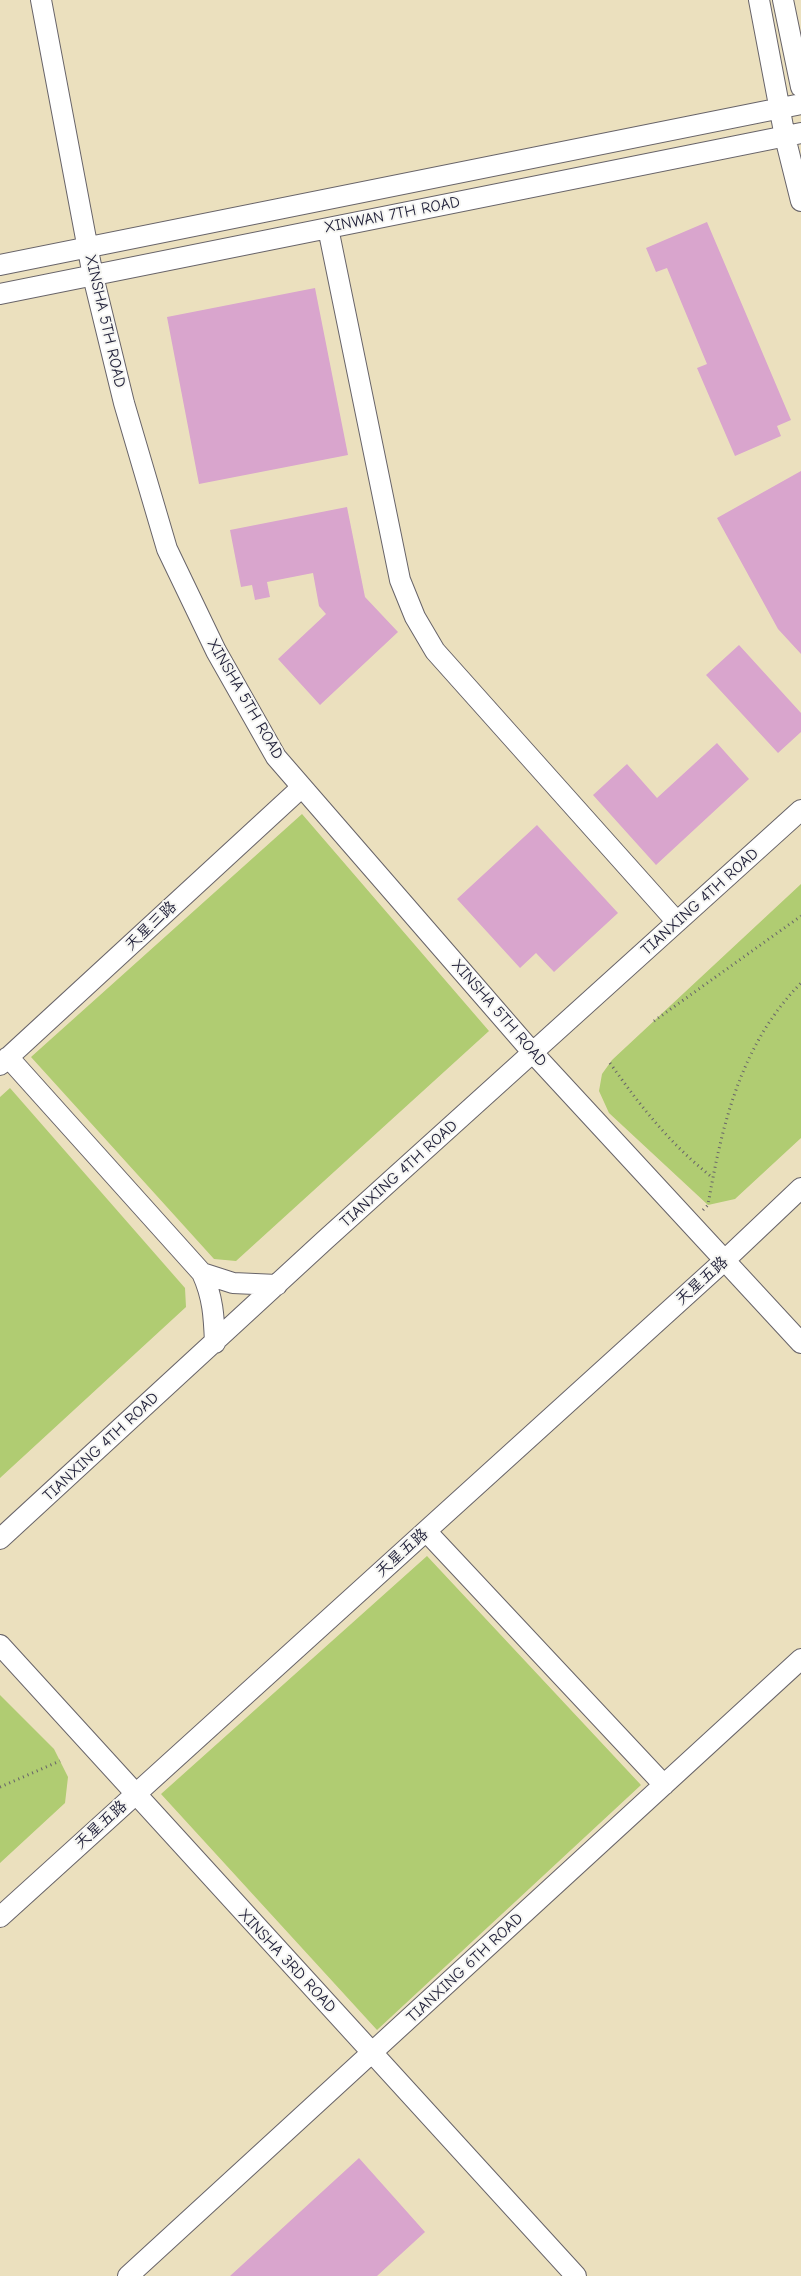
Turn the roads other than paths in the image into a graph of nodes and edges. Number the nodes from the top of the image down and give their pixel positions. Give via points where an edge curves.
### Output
1 (41, 0) edge
2 (759, 0) edge
3 (784, 0) edge
4 (801, 87) edge
5 (801, 104) edge
6 (780, 107) junction
7 (793, 135) edge
8 (801, 201) edge
9 (328, 228) junction
10 (89, 248) junction
11 (0, 265) edge
12 (93, 276) junction
13 (0, 294) edge
14 (302, 787) junction
15 (801, 810) edge
16 (678, 922) junction
17 (533, 1053) junction
18 (4, 1061) edge
19 (801, 1188) edge
20 (725, 1260) junction
21 (202, 1273) junction
22 (277, 1285) junction
23 (215, 1343) junction
24 (801, 1343) edge
25 (426, 1531) junction
26 (0, 1539) edge
27 (0, 1645) edge
28 (801, 1659) edge
29 (664, 1785) junction
30 (135, 1795) junction
31 (0, 1917) edge
32 (372, 2054) junction
33 (128, 2276) edge
34 (576, 2276) edge

1 - 10 street, XINSHA 5TH ROAD
2 - 6 street
3 - 4 street
5 - 6 street, XINWAN 7TH ROAD
6 - 7 street
6 - 10 street, XINWAN 7TH ROAD
7 - 8 street
7 - 9 street, XINWAN 7TH ROAD
9 - 12 street, XINWAN 7TH ROAD
9 - 16 street via 400,580 415,617 435,651
10 - 11 street, XINWAN 7TH ROAD
10 - 12 street, XINSHA 5TH ROAD
12 - 13 street, XINWAN 7TH ROAD
12 - 14 street, XINSHA 5TH ROAD via 124,404 167,549 216,651 276,757
14 - 17 street, XINSHA 5TH ROAD
14 - 18 street, 天星三路
15 - 16 street, TIANXING 4TH ROAD
16 - 17 street, TIANXING 4TH ROAD
17 - 20 street, XINSHA 5TH ROAD
17 - 22 street, TIANXING 4TH ROAD
18 - 21 street
19 - 20 street, 天星五路
20 - 24 street, XINSHA 5TH ROAD
20 - 25 street, 天星五路
21 - 22 street via 233,1283
21 - 23 street via 210,1291
22 - 23 street, TIANXING 4TH ROAD
23 - 26 street, TIANXING 4TH ROAD
25 - 29 street
25 - 30 street, 天星五路
27 - 30 street, XINSHA 3RD ROAD
28 - 29 street, TIANXING 6TH ROAD
29 - 32 street, TIANXING 6TH ROAD
30 - 31 street, 天星五路
30 - 32 street, XINSHA 3RD ROAD
32 - 33 street, TIANXING 6TH ROAD
32 - 34 street, XINSHA 3RD ROAD

